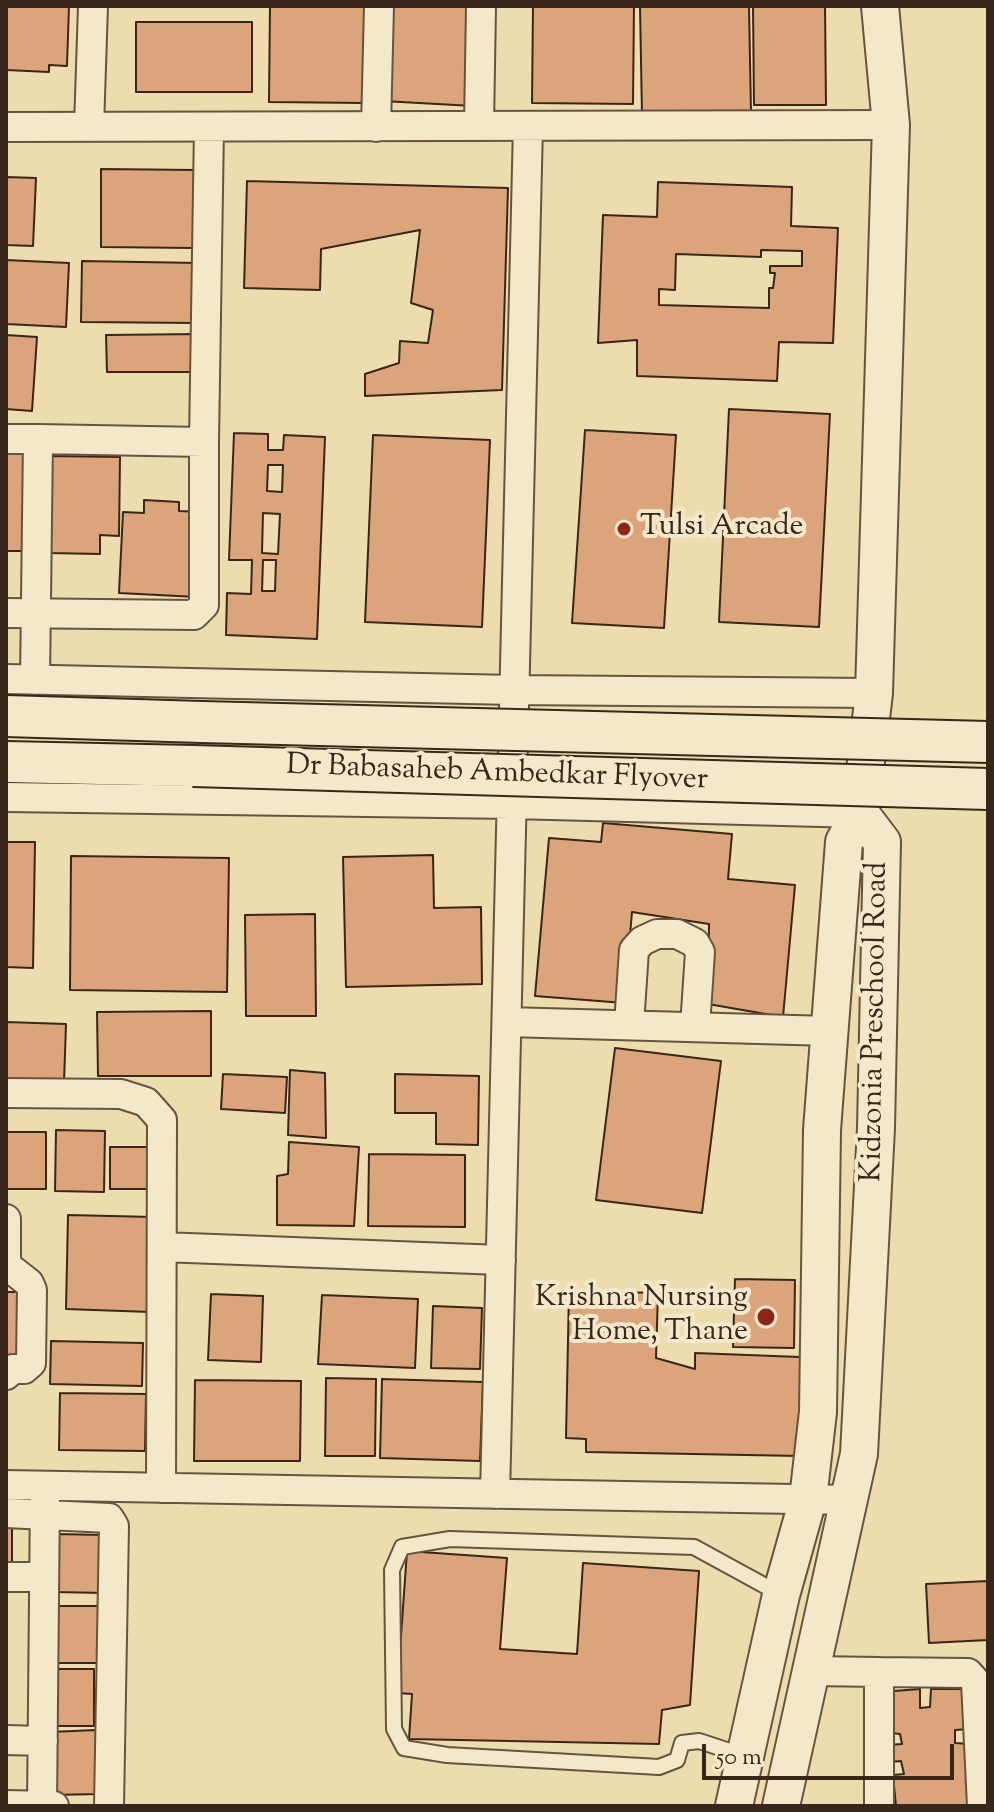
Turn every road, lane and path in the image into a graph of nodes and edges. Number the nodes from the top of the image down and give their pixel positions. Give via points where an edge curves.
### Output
1 (93, 6) edge
2 (379, 6) edge
3 (481, 6) edge
4 (880, 6) edge
5 (891, 125) junction
6 (479, 126) junction
7 (528, 126) junction
8 (6, 127) edge
9 (89, 127) junction
10 (209, 127) junction
11 (376, 127) junction
12 (6, 439) edge
13 (38, 439) junction
14 (204, 442) junction
15 (6, 613) edge
16 (36, 613) junction
17 (6, 679) edge
18 (35, 680) junction
19 (514, 690) junction
20 (874, 693) junction
21 (6, 716) edge
22 (988, 742) edge
23 (6, 762) edge
24 (988, 789) edge
25 (6, 797) edge
26 (512, 804) junction
27 (860, 813) junction
28 (507, 1022) junction
29 (629, 1025) junction
30 (695, 1027) junction
31 (830, 1031) junction
32 (6, 1093) edge
33 (6, 1219) edge
34 (162, 1247) junction
35 (501, 1260) junction
36 (6, 1375) edge
37 (6, 1485) edge
38 (161, 1488) junction
39 (495, 1494) junction
40 (808, 1499) junction
41 (45, 1500) junction
42 (851, 1500) junction
43 (6, 1513) edge
44 (6, 1577) edge
45 (44, 1577) junction
46 (781, 1595) junction
47 (812, 1671) junction
48 (879, 1672) junction
49 (6, 1740) edge
50 (43, 1741) junction
51 (746, 1756) junction
52 (6, 1805) edge
53 (42, 1806) edge
54 (54, 1806) edge
55 (109, 1806) edge
56 (734, 1806) edge
57 (781, 1806) edge
58 (879, 1806) edge
59 (982, 1806) edge

1 - 9 street
2 - 11 street
3 - 6 street
4 - 5 street
5 - 7 street
5 - 20 street
6 - 7 street
6 - 11 street
7 - 19 street
8 - 9 street
9 - 10 street
10 - 11 street
10 - 14 street
12 - 13 street
13 - 14 street
13 - 16 street
14 - 16 street via 204,605 194,615
15 - 16 street
16 - 18 street
17 - 18 street
18 - 19 street
19 - 20 street
19 - 26 street
20 - 27 street
21 - 22 main road, Dr Babasaheb Ambedkar Flyover, bridge
23 - 24 main road, Dr Babasaheb Ambedkar Flyover, bridge
25 - 26 street
26 - 27 street
26 - 28 street
27 - 31 street, Kidzonia Preschool Road via 844,842
27 - 42 street, Kidzonia Preschool Road via 882,842 876,1128 859,1454
28 - 29 street
28 - 35 street
29 - 30 street
29 - 30 street via 634,950 657,934 677,934 695,943 700,952
30 - 31 street
31 - 40 street, Kidzonia Preschool Road via 822,1130 818,1412
32 - 34 street via 121,1094 146,1102 162,1120
33 - 36 street via 6,1265 32,1290 31,1363
34 - 35 street
34 - 38 street
35 - 39 street
37 - 41 street
38 - 39 street
38 - 41 street
39 - 40 street
40 - 42 street
40 - 46 street, Kidzonia Preschool Road
41 - 43 street
41 - 45 street
41 - 55 street via 109,1518 114,1526
42 - 47 street, Kidzonia Preschool Road
44 - 45 street
45 - 50 street
46 - 51 street, Kidzonia Preschool Road
46 - 51 lane via 694,1547 450,1539 402,1547 392,1570 394,1729 404,1748 659,1767 677,1760 682,1743 699,1741
47 - 48 street
47 - 57 street, Kidzonia Preschool Road
48 - 58 street
48 - 59 street via 968,1673 976,1682
49 - 50 street
50 - 53 street
51 - 56 street, Kidzonia Preschool Road
52 - 53 street
53 - 54 street

